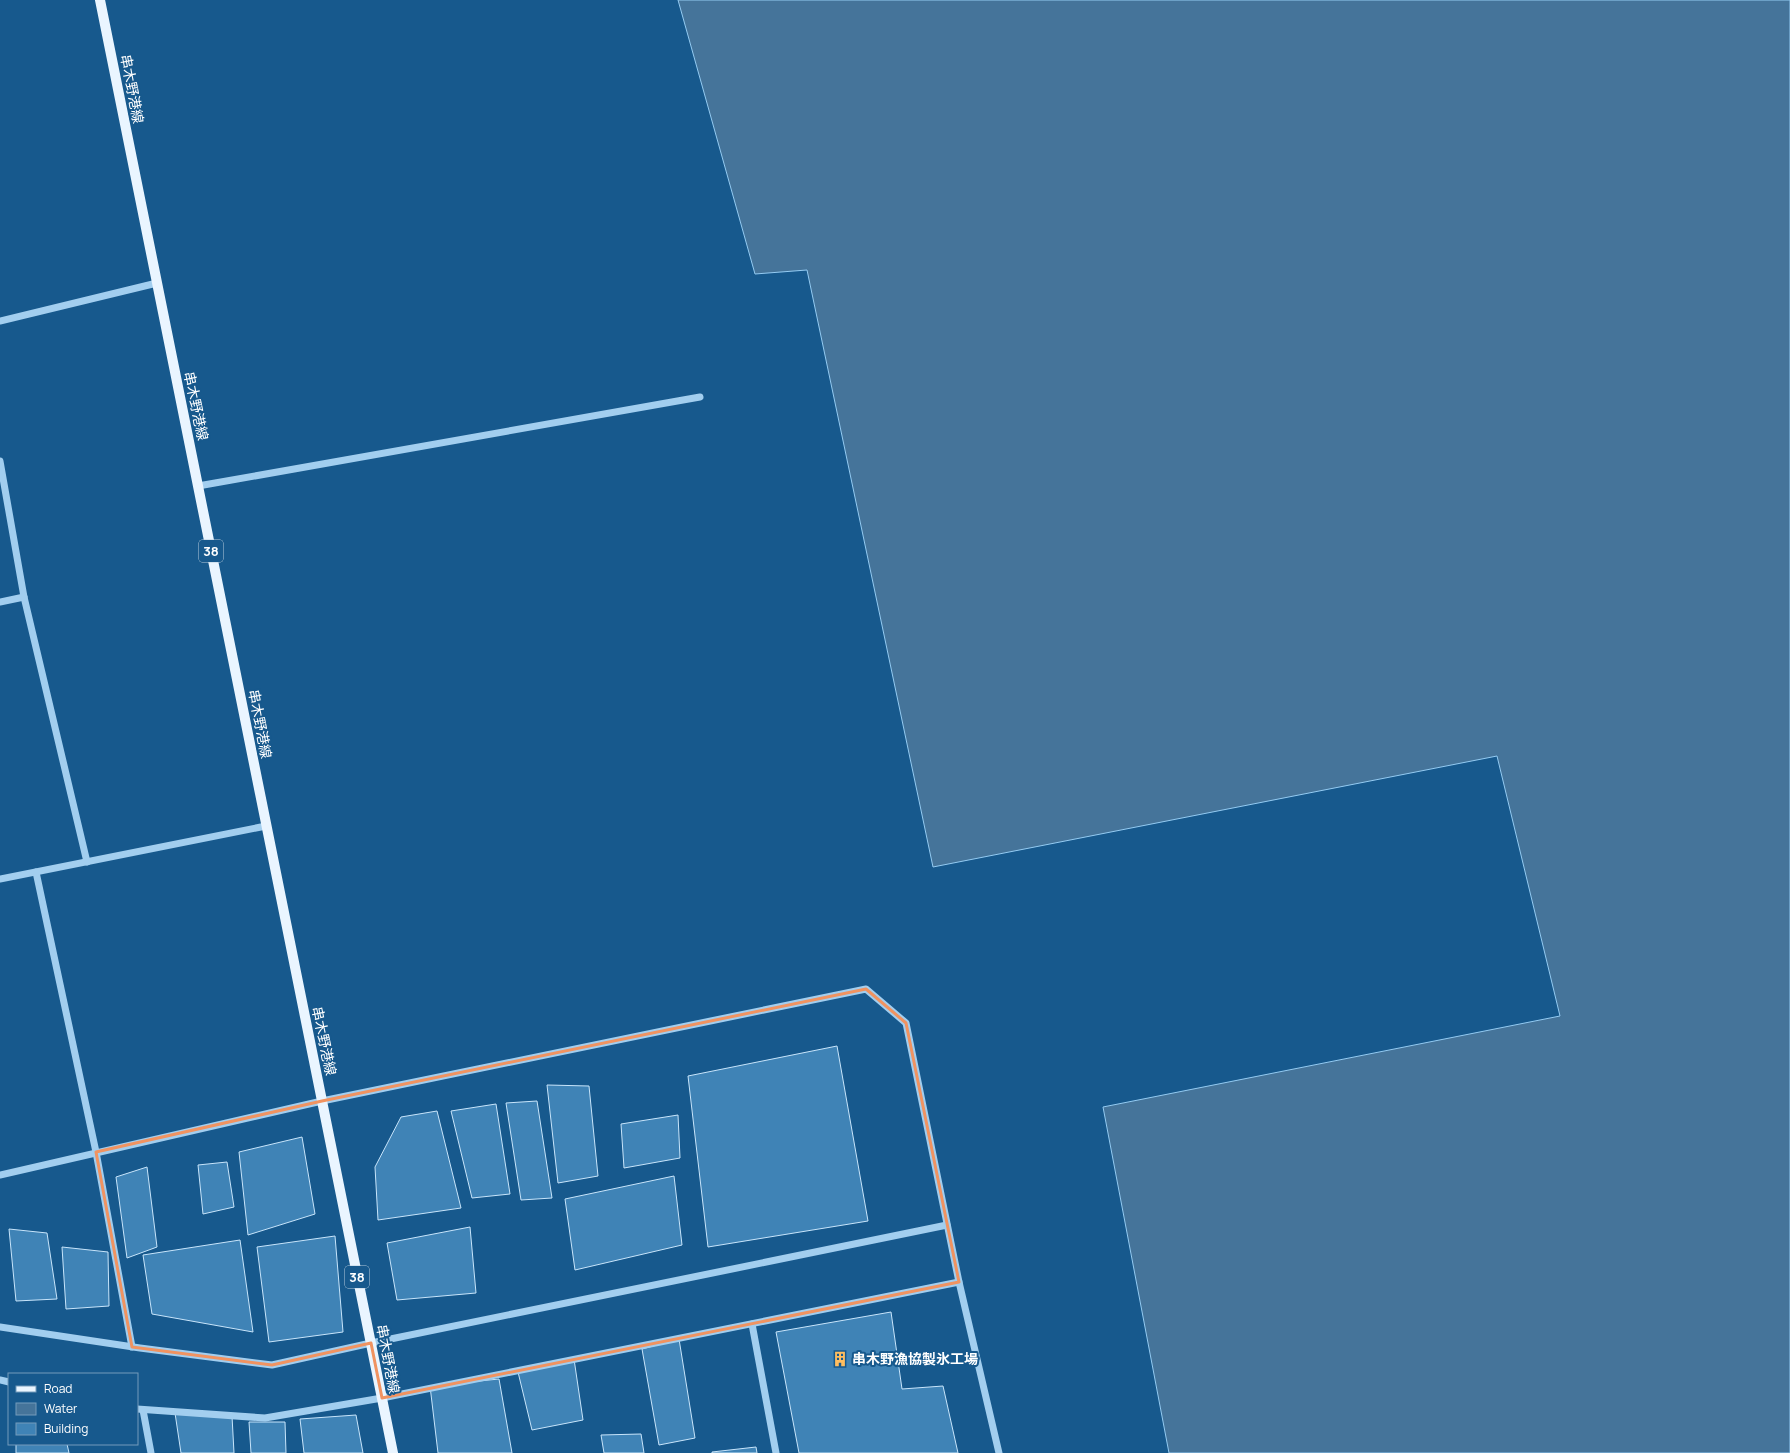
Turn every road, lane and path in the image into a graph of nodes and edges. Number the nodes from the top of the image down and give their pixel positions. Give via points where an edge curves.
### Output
1 (100, 0) edge
2 (157, 283) junction
3 (0, 321) edge
4 (700, 397) dead end
5 (0, 461) edge
6 (198, 486) junction
7 (24, 597) junction
8 (0, 602) edge
9 (266, 826) junction
10 (87, 862) junction
11 (36, 872) junction
12 (0, 879) edge
13 (322, 1101) junction
14 (96, 1152) junction
15 (0, 1175) edge
16 (947, 1224) junction
17 (959, 1282) junction
18 (752, 1324) junction
19 (0, 1327) edge
20 (371, 1343) junction
21 (132, 1347) junction
22 (382, 1398) junction
23 (140, 1409) edge
24 (151, 1453) edge
25 (392, 1453) edge
26 (776, 1453) edge
27 (999, 1453) edge

1 - 2 main road, 串木野港線 / 38
2 - 3 street
2 - 6 main road, 串木野港線 / 38
4 - 6 street
5 - 7 street
6 - 9 main road, 串木野港線 / 38
7 - 8 street
7 - 10 street
9 - 10 street
9 - 13 main road, 串木野港線 / 38
10 - 11 street
11 - 12 street
11 - 14 street
13 - 14 street
13 - 16 street via 866,989 906,1023
13 - 20 main road, 串木野港線 / 38
14 - 15 street
14 - 21 street
16 - 17 street
16 - 20 street
17 - 18 street
17 - 27 street
18 - 22 street
18 - 26 street
19 - 21 street
20 - 21 street via 272,1366
20 - 22 main road, 串木野港線 / 38
22 - 23 street via 266,1418
22 - 25 main road, 串木野港線 / 38
23 - 24 street

